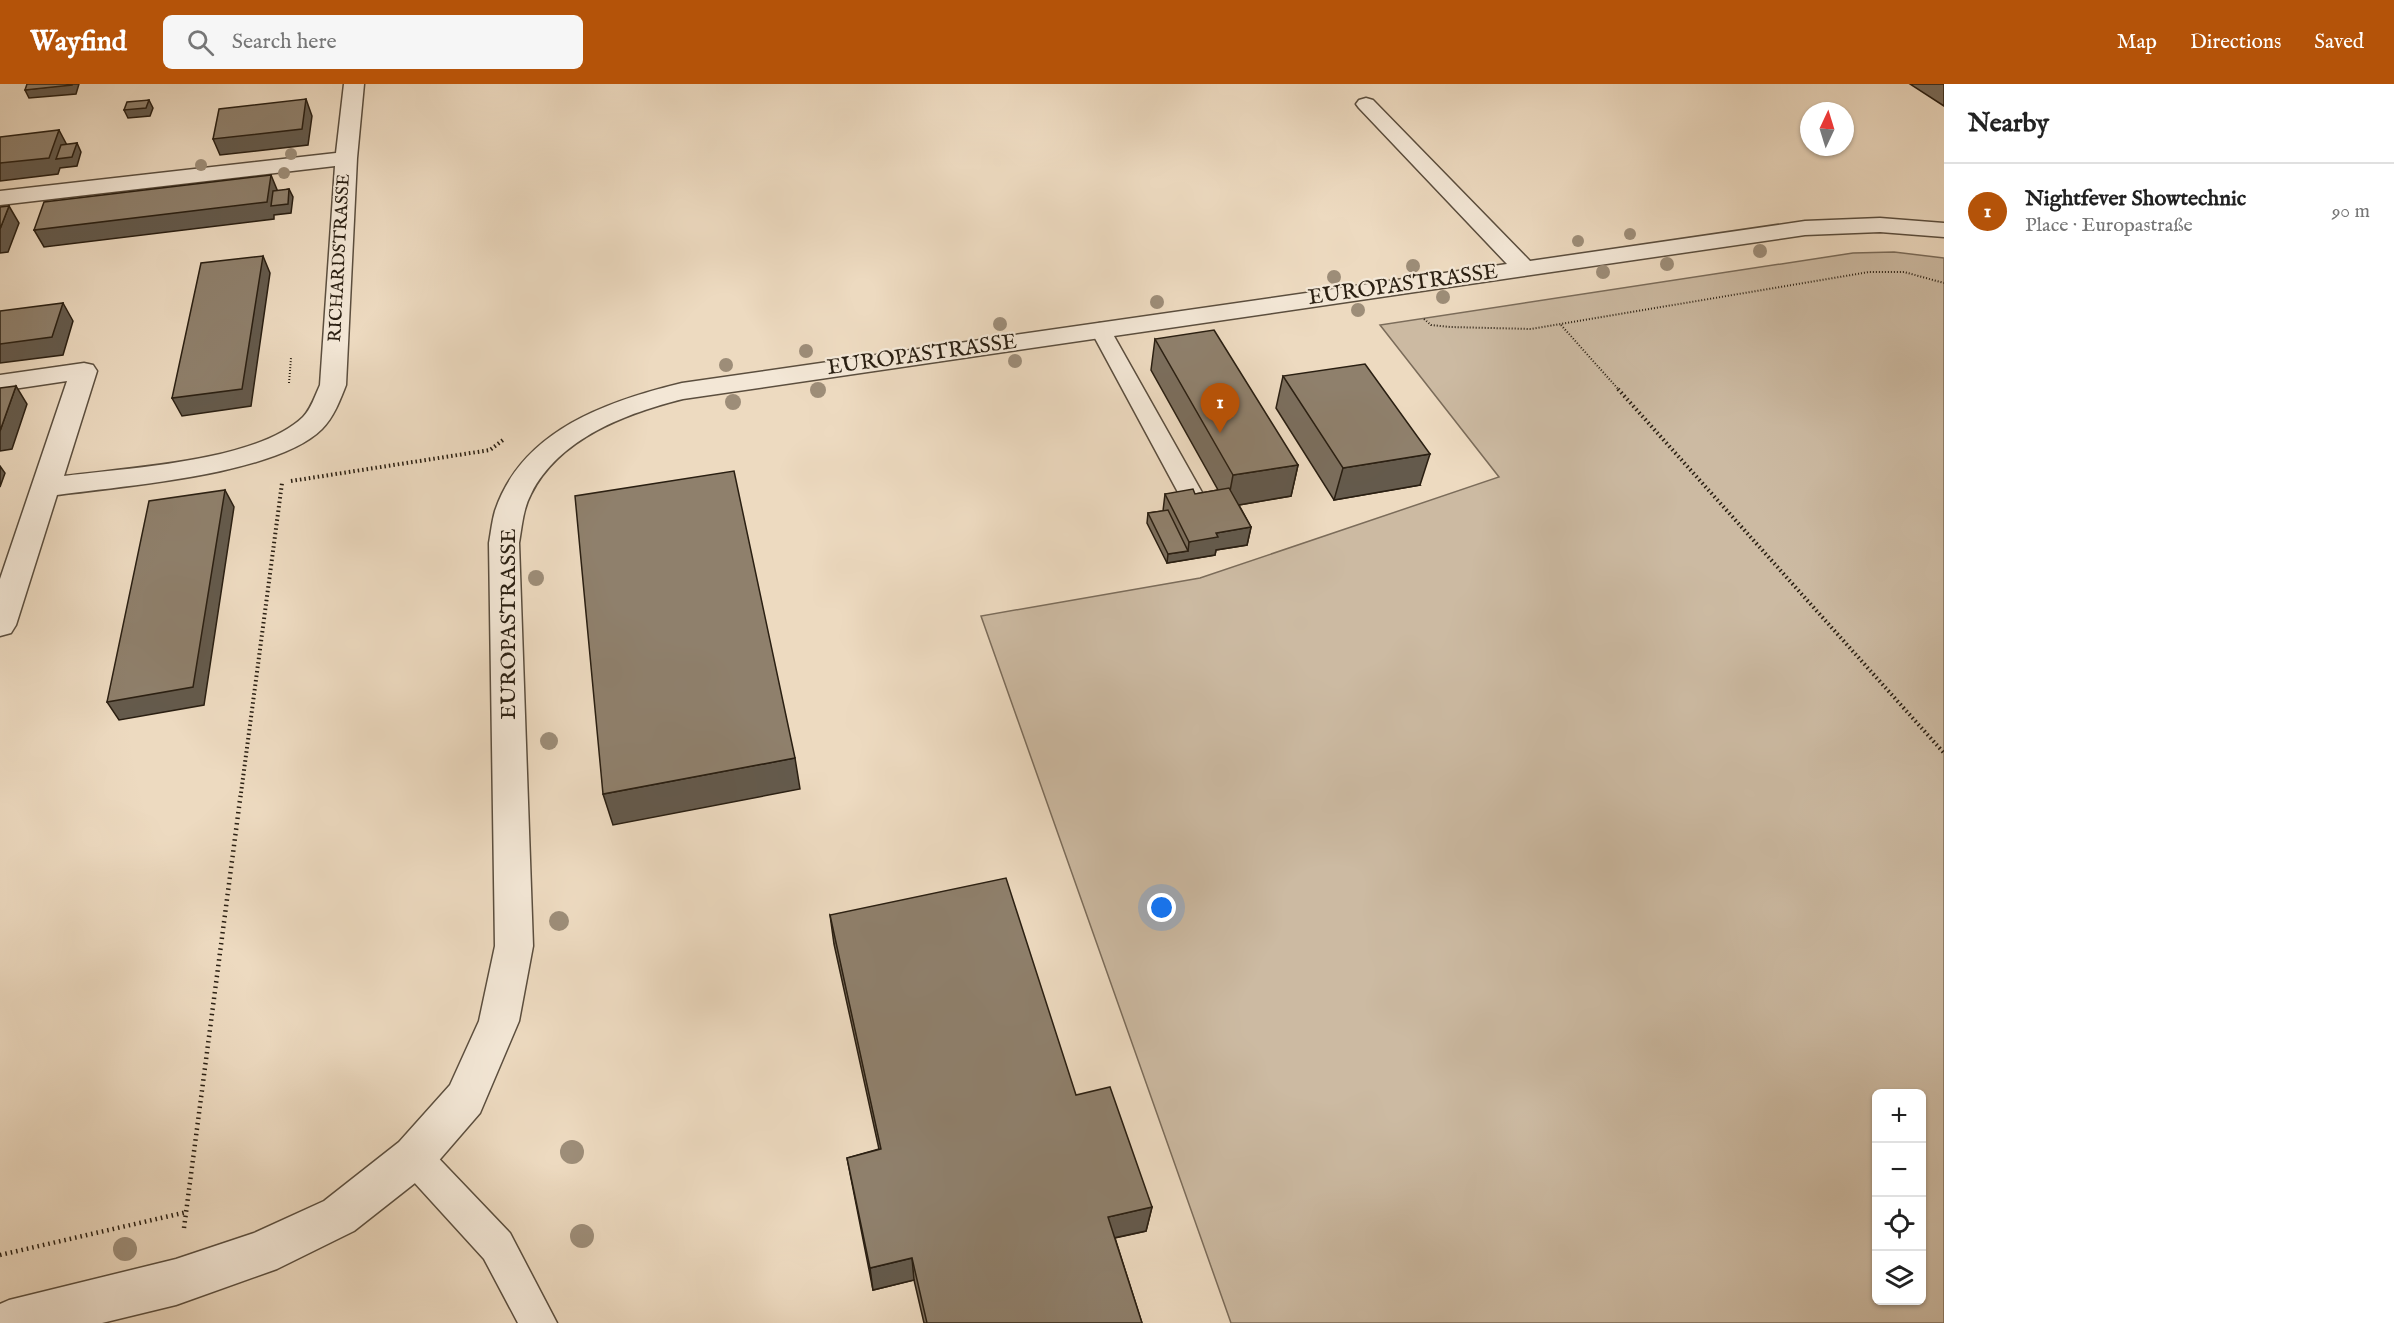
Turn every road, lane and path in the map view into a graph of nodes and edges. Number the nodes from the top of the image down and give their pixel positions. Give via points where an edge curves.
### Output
1 (354, 84) edge
2 (1366, 104) dead end
3 (346, 158) junction
4 (0, 198) edge
5 (1944, 230) edge
6 (1524, 268) junction
7 (1944, 283) edge
8 (1417, 312) dead end
9 (1561, 325) junction
10 (1100, 329) junction
11 (0, 383) edge
12 (282, 444) junction
13 (47, 487) junction
14 (1192, 496) edge
15 (0, 625) edge
16 (1944, 753) edge
17 (414, 1157) junction
18 (187, 1212) junction
19 (0, 1255) edge
20 (176, 1282) junction
21 (9, 1323) edge
22 (538, 1323) edge

1 - 3 street
2 - 6 street, EUROPASTRASSE
3 - 4 street, RICHARDSTRASSE
3 - 12 street, RICHARDSTRASSE via 333,385 321,413
5 - 6 street, EUROPASTRASSE via 1880,225 1805,228
6 - 10 street, EUROPASTRASSE
7 - 9 path via 1904,272 1869,272
8 - 9 path via 1431,325 1450,327 1531,329
9 - 16 path
10 - 14 lane
10 - 17 street, EUROPASTRASSE via 682,391 623,407 590,423 559,444 524,480 510,510 504,543 514,946 499,1021 465,1099
11 - 13 street via 84,371
12 - 13 street, RICHARDSTRASSE via 195,465
12 - 18 path via 282,482
13 - 15 street
17 - 20 street, EUROPASTRASSE via 339,1216 261,1253
17 - 22 lane via 497,1246
18 - 19 path
18 - 20 path
20 - 21 street, EUROPASTRASSE

